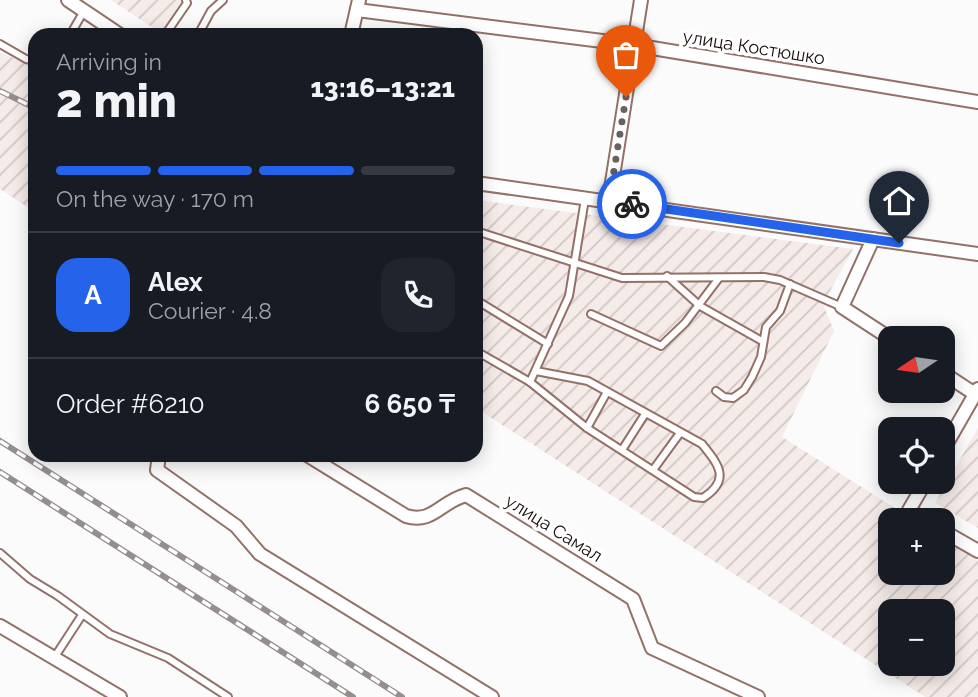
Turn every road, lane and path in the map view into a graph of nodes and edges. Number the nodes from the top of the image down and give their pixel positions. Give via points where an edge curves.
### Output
1 (68, 0) edge
2 (186, 0) edge
3 (223, 0) edge
4 (641, 0) edge
5 (358, 5) edge
6 (84, 11) junction
7 (74, 28) edge
8 (110, 28) edge
9 (170, 28) edge
10 (202, 28) edge
11 (353, 28) edge
12 (0, 44) edge
13 (634, 45) junction
14 (28, 59) edge
15 (978, 102) edge
16 (483, 184) edge
17 (585, 197) junction
18 (609, 201) junction
19 (483, 233) edge
20 (873, 239) junction
21 (978, 254) edge
22 (575, 263) junction
23 (667, 276) junction
24 (719, 278) junction
25 (790, 284) junction
26 (483, 304) edge
27 (700, 306) junction
28 (842, 307) junction
29 (591, 314) dead end
30 (878, 331) edge
31 (762, 341) junction
32 (548, 344) junction
33 (483, 355) edge
34 (536, 371) junction
35 (956, 380) edge
36 (530, 382) junction
37 (716, 391) dead end
38 (607, 392) junction
39 (977, 392) edge
40 (645, 414) junction
41 (587, 428) junction
42 (955, 430) edge
43 (680, 433) junction
44 (622, 450) junction
45 (158, 462) edge
46 (318, 462) edge
47 (653, 470) junction
48 (955, 538) edge
49 (978, 551) edge
50 (0, 553) edge
51 (82, 615) junction
52 (0, 626) edge
53 (54, 658) junction
54 (120, 697) edge
55 (228, 697) edge
56 (492, 697) edge
57 (758, 697) edge

1 - 6 street
2 - 9 lane
3 - 10 lane
4 - 13 street
5 - 11 street
5 - 13 street, улица Костюшко
6 - 7 lane
6 - 8 street
12 - 14 lane
13 - 15 street, улица Костюшко
13 - 18 street
16 - 17 street
17 - 18 street
17 - 22 lane
18 - 20 street
19 - 22 lane
20 - 21 street
20 - 28 street
22 - 23 lane via 622,278
22 - 32 lane via 569,296
23 - 24 lane
23 - 27 lane
24 - 25 lane via 764,277
24 - 27 lane
25 - 28 lane
25 - 31 lane
26 - 32 lane
27 - 29 lane via 661,346
27 - 31 lane
28 - 30 street
31 - 37 lane via 761,357 744,390 733,398
32 - 34 lane
33 - 36 lane
34 - 36 lane
34 - 38 lane via 588,381
35 - 39 street
36 - 41 lane
38 - 40 lane
38 - 41 lane
39 - 42 street
40 - 43 lane
40 - 44 lane
41 - 44 lane
43 - 47 lane
43 - 47 lane via 702,444 716,460 721,477 718,485 703,498 694,497
44 - 47 lane
45 - 56 street via 157,470 236,526 260,554
46 - 57 street, улица Самал via 418,520 466,495 633,599 652,648
48 - 49 street
50 - 51 lane
51 - 53 lane
51 - 55 lane via 123,641 180,664
52 - 53 street
53 - 54 street

